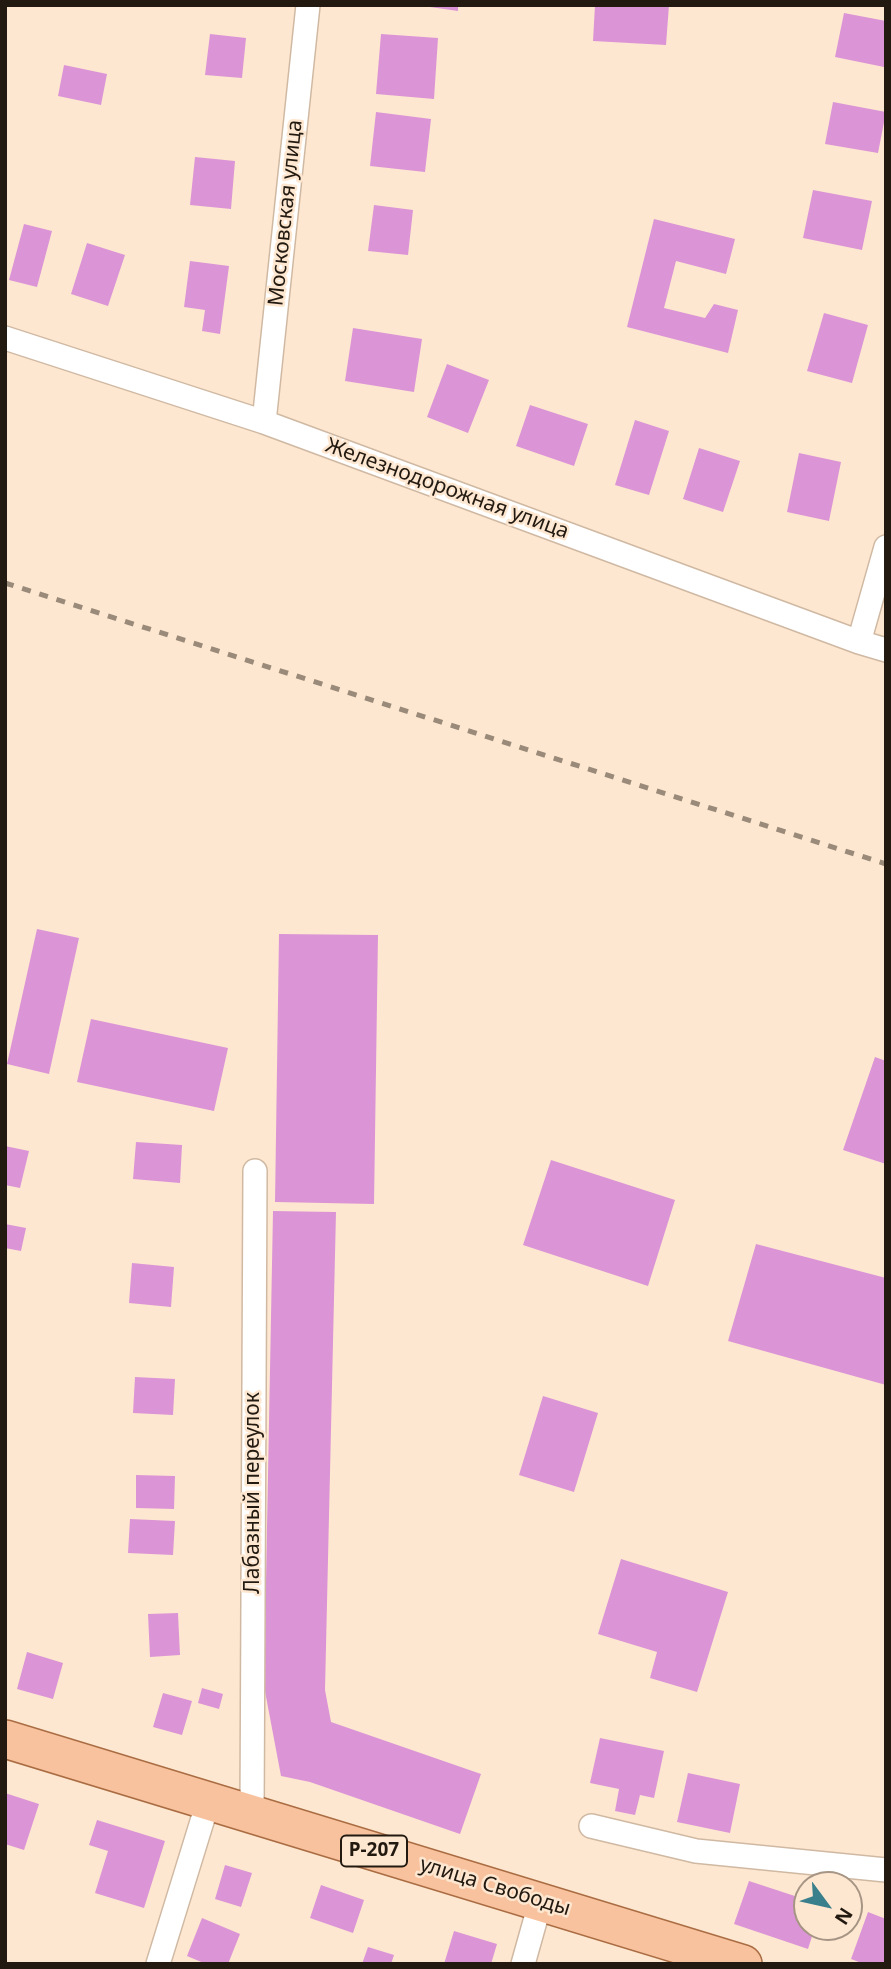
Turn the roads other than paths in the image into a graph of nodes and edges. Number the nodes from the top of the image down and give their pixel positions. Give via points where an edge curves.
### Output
1 (308, 5) edge
2 (5, 338) edge
3 (264, 422) junction
4 (886, 547) edge
5 (859, 642) junction
6 (886, 650) edge
7 (254, 1171) dead end
8 (5, 1739) edge
9 (208, 1802) junction
10 (252, 1815) junction
11 (591, 1826) dead end
12 (886, 1870) edge
13 (541, 1900) junction
14 (158, 1964) edge
15 (523, 1964) edge
16 (743, 1964) edge

1 - 3 street, Московская улица
2 - 3 street, Железнодорожная улица
3 - 5 street, Железнодорожная улица
4 - 5 street
5 - 6 street, Железнодорожная улица
7 - 10 street, Лабазный переулок
8 - 9 main road, улица Свободы / Р-207
9 - 10 main road, улица Свободы / Р-207
9 - 14 street
10 - 13 main road, улица Свободы / Р-207
11 - 12 street via 696,1851
13 - 15 street
13 - 16 main road, улица Свободы / Р-207

